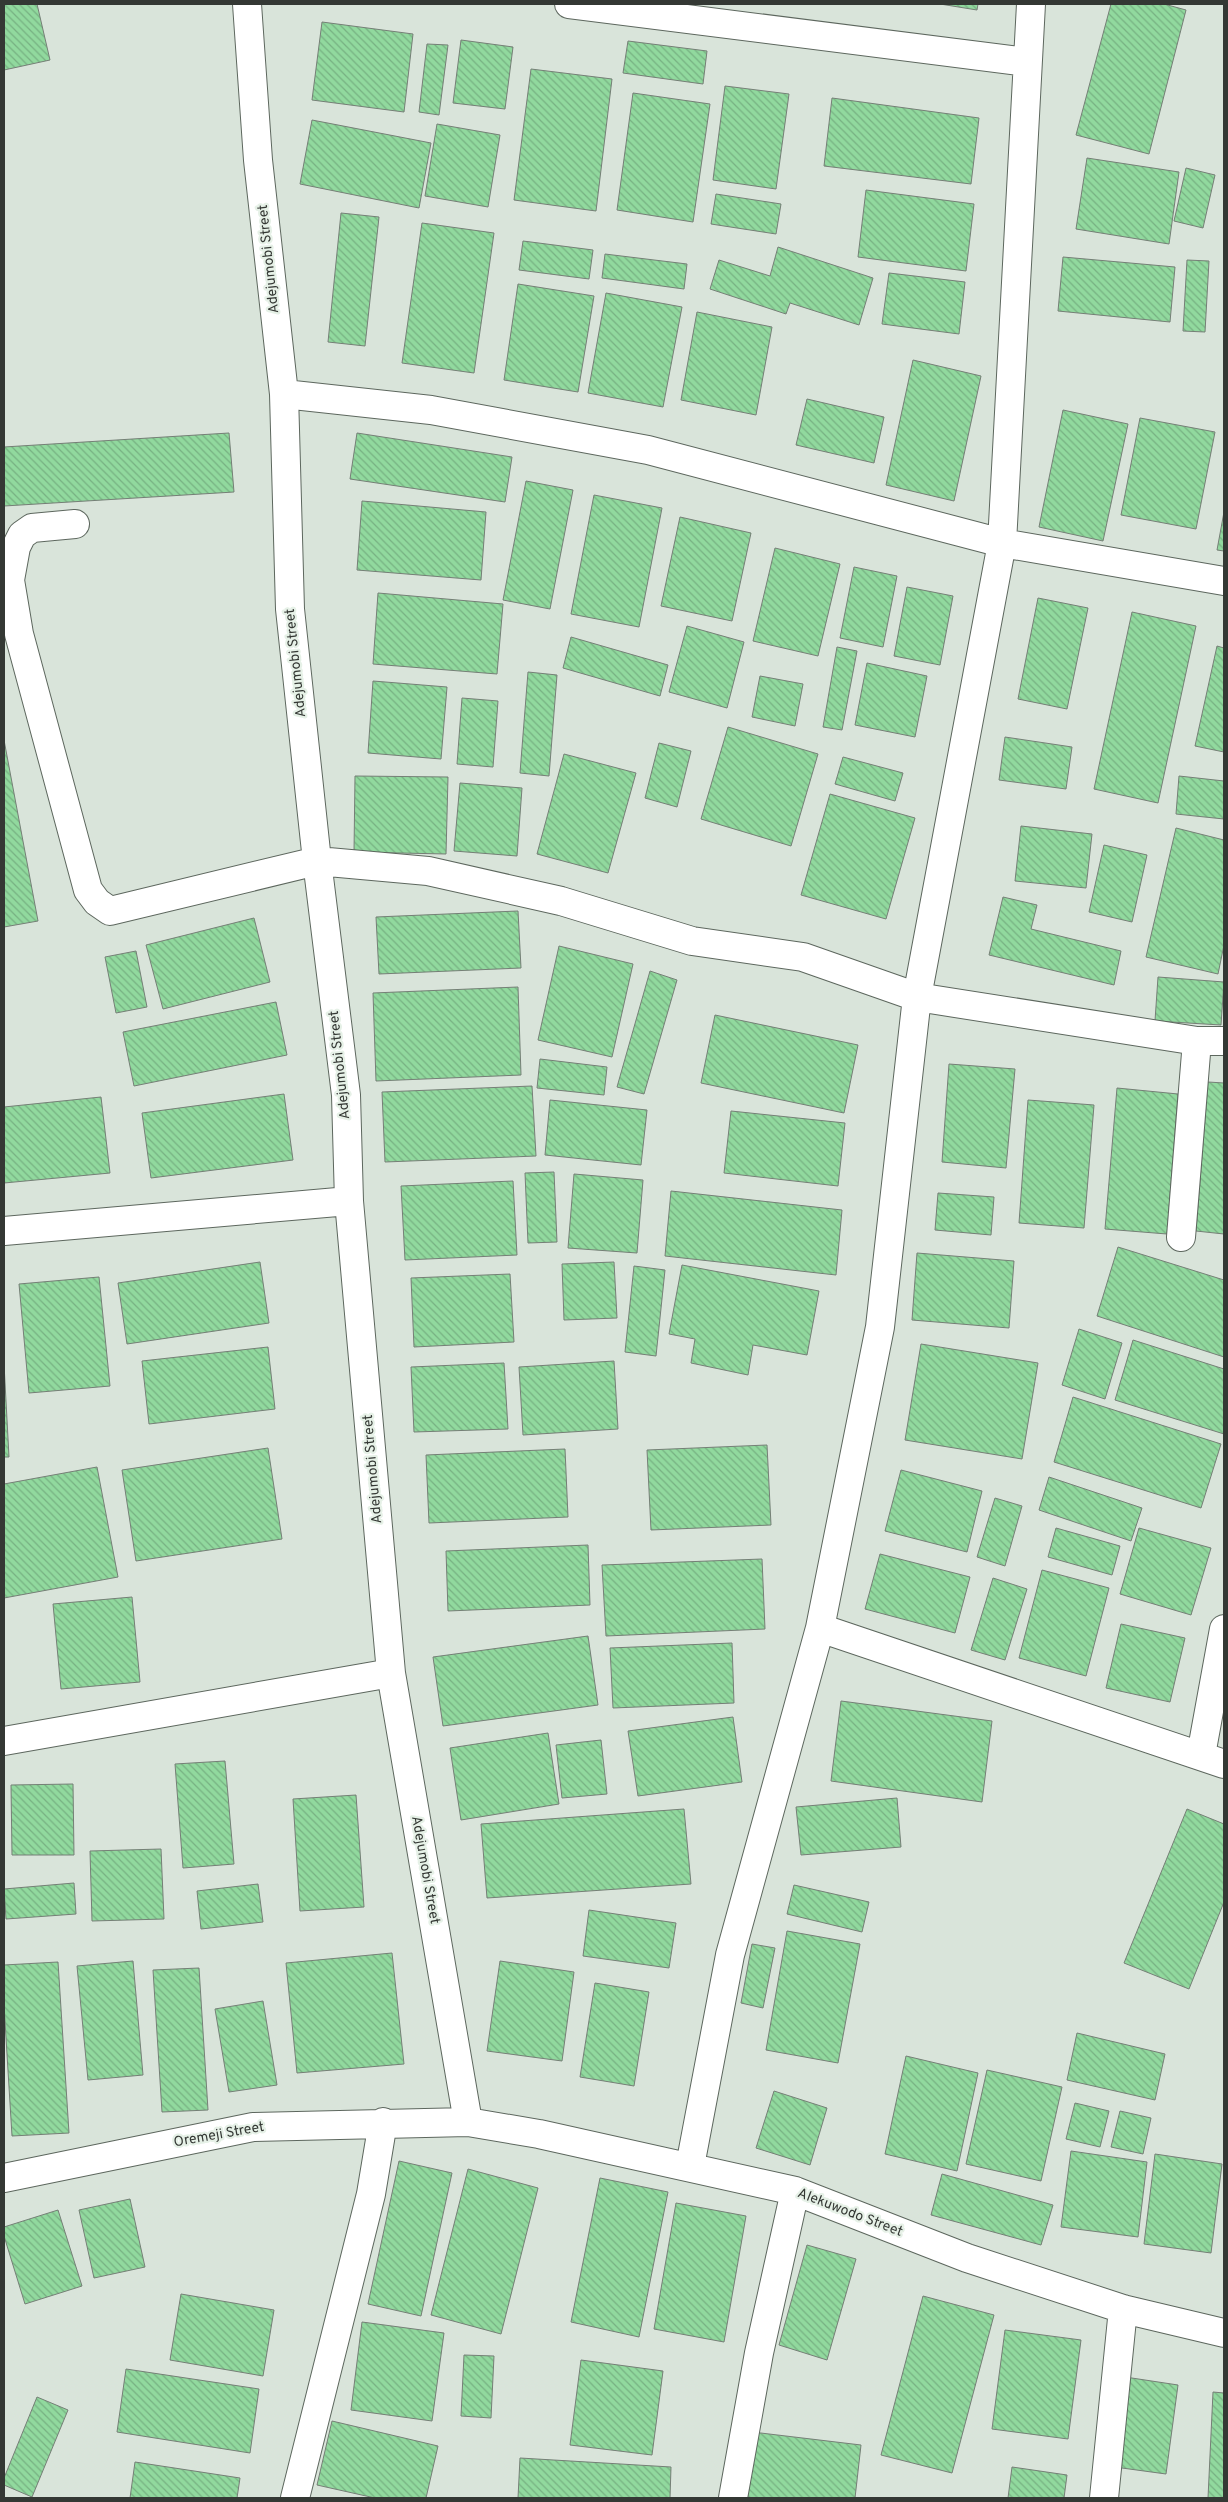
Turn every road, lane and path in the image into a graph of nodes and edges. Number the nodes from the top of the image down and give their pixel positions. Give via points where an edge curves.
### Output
1 (246, 4) edge
2 (569, 4) edge
3 (1031, 4) edge
4 (1026, 62) junction
5 (284, 394) junction
6 (76, 524) dead end
7 (1002, 543) junction
8 (1224, 581) edge
9 (317, 861) junction
10 (917, 997) junction
11 (1197, 1041) junction
12 (1224, 1041) edge
13 (349, 1201) junction
14 (4, 1231) edge
15 (1181, 1237) dead end
16 (820, 1628) junction
17 (1224, 1629) edge
18 (391, 1673) junction
19 (4, 1741) edge
20 (1213, 1760) edge
21 (383, 2122) junction
22 (468, 2122) junction
23 (690, 2166) junction
24 (4, 2178) edge
25 (795, 2191) junction
26 (1123, 2309) junction
27 (1224, 2333) edge
28 (295, 2498) edge
29 (733, 2498) edge
30 (1104, 2498) edge

1 - 5 street, Adejumobi Street via 258,160
2 - 4 street
3 - 4 street
4 - 7 street
5 - 7 street via 431,410 648,450
5 - 9 street, Adejumobi Street via 290,609
6 - 9 street via 32,528 22,535 16,547 10,580 19,634 88,890 110,911
7 - 8 street
7 - 10 street
9 - 10 street via 428,872 562,902 692,941 803,957
9 - 13 street, Adejumobi Street via 346,1095
10 - 11 street
10 - 16 street via 880,1327
11 - 12 street
11 - 15 street
13 - 14 street
13 - 18 street, Adejumobi Street
16 - 20 street
16 - 23 street via 730,1955
17 - 20 street
18 - 19 street
18 - 22 street, Adejumobi Street
21 - 22 street, Oremeji Street
21 - 24 street, Oremeji Street via 253,2127
21 - 28 street via 371,2194
22 - 23 street, Alekuwodo Street
23 - 25 street, Alekuwodo Street
25 - 26 street, Alekuwodo Street via 966,2258
25 - 29 street via 759,2353
26 - 27 street, Alekuwodo Street
26 - 30 street

